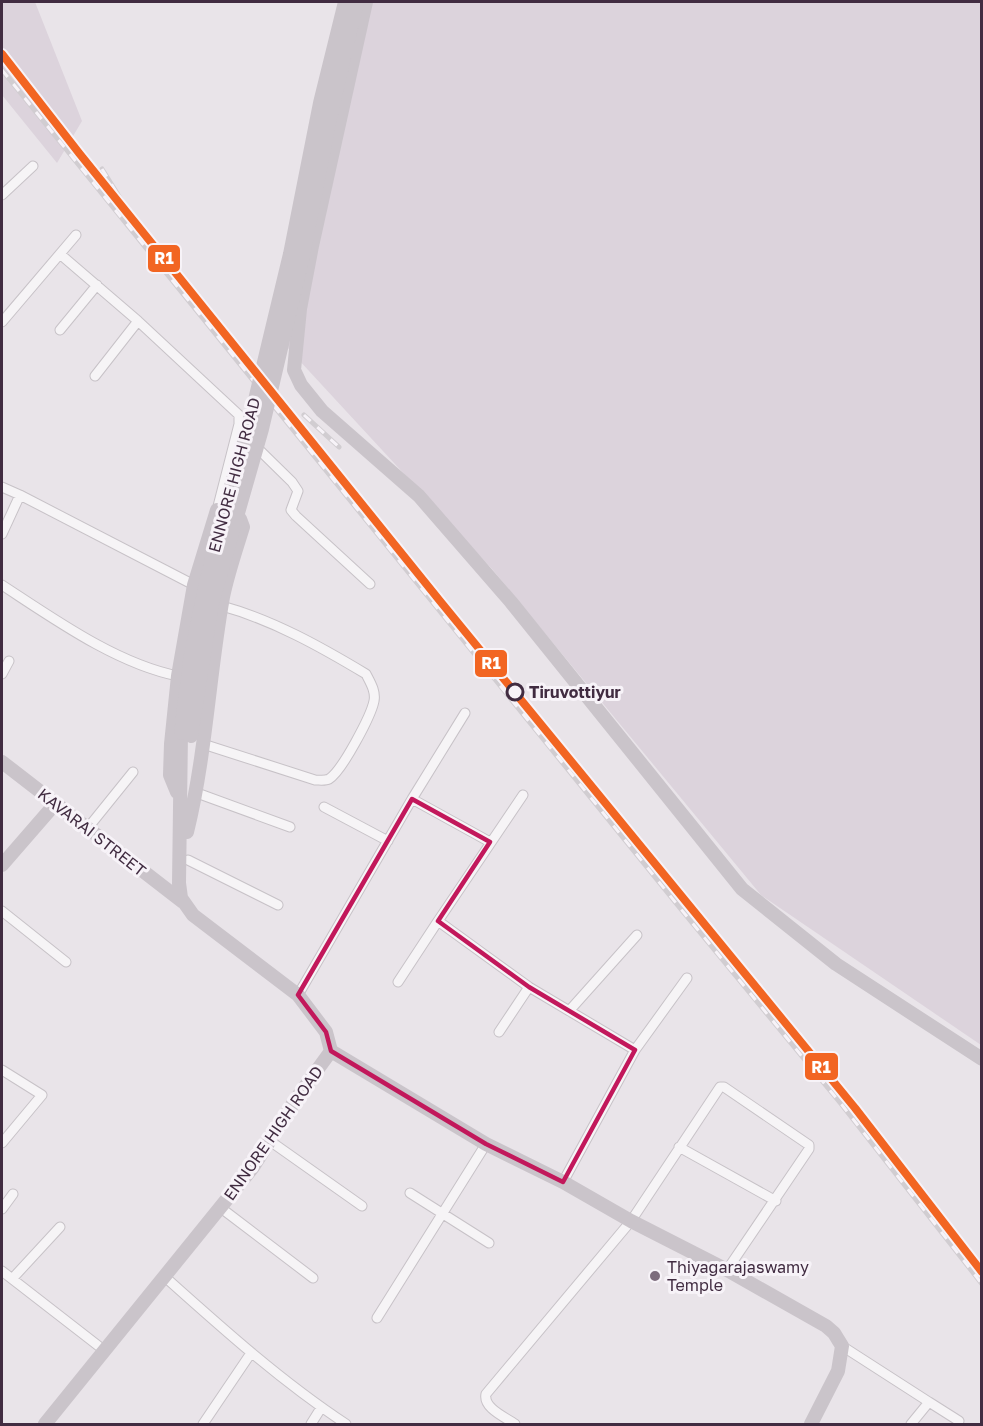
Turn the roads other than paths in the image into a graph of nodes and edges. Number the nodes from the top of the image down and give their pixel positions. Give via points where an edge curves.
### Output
1 (345, 2) edge
2 (357, 2) edge
3 (366, 2) edge
4 (33, 166) dead end
5 (2, 195) edge
6 (76, 235) dead end
7 (60, 254) junction
8 (97, 285) junction
9 (138, 321) junction
10 (2, 322) edge
11 (60, 330) dead end
12 (94, 376) dead end
13 (238, 429) junction
14 (2, 488) edge
15 (20, 495) junction
16 (217, 510) junction
17 (2, 534) edge
18 (370, 584) dead end
19 (2, 585) edge
20 (195, 585) junction
21 (222, 606) junction
22 (9, 661) dead end
23 (2, 674) edge
24 (178, 676) junction
25 (465, 713) dead end
26 (191, 738) junction
27 (3, 765) edge
28 (133, 772) dead end
29 (197, 793) junction
30 (179, 795) junction
31 (523, 795) dead end
32 (412, 799) junction
33 (55, 804) junction
34 (324, 807) dead end
35 (290, 827) dead end
36 (87, 829) junction
37 (188, 832) junction
38 (388, 842) junction
39 (490, 842) junction
40 (188, 860) junction
41 (2, 865) edge
42 (278, 905) dead end
43 (189, 906) junction
44 (2, 911) edge
45 (438, 921) junction
46 (637, 935) dead end
47 (66, 962) dead end
48 (687, 978) dead end
49 (398, 982) dead end
50 (529, 987) junction
51 (298, 995) junction
52 (569, 1011) junction
53 (499, 1032) dead end
54 (635, 1050) junction
55 (331, 1051) junction
56 (981, 1059) edge
57 (2, 1070) edge
58 (270, 1141) junction
59 (2, 1143) edge
60 (486, 1144) junction
61 (680, 1147) junction
62 (563, 1182) junction
63 (410, 1193) dead end
64 (13, 1194) dead end
65 (776, 1201) junction
66 (362, 1206) dead end
67 (221, 1208) junction
68 (2, 1209) edge
69 (442, 1214) junction
70 (631, 1221) junction
71 (60, 1227) dead end
72 (489, 1243) dead end
73 (727, 1270) junction
74 (2, 1271) edge
75 (164, 1276) junction
76 (313, 1278) dead end
77 (12, 1280) junction
78 (377, 1318) dead end
79 (842, 1346) junction
80 (105, 1351) junction
81 (251, 1353) junction
82 (929, 1402) junction
83 (321, 1408) junction
84 (959, 1421) dead end
85 (817, 1422) edge
86 (45, 1425) edge
87 (203, 1425) edge
88 (311, 1425) edge
89 (346, 1425) edge
90 (515, 1425) edge
91 (911, 1425) edge

1 - 26 street, ENNORE HIGH ROAD, bridge via 268,348 206,583 190,660
2 - 26 street, ENNORE HIGH ROAD, bridge via 284,340 214,595
3 - 56 street via 300,309 294,370 301,385 322,411 419,496 511,602 742,889 836,964
4 - 5 street
6 - 7 street
7 - 8 street
7 - 10 street
8 - 9 street
8 - 11 street
9 - 12 street
9 - 13 street via 236,410
13 - 16 street
13 - 18 street via 292,482 297,491 291,510 296,516
14 - 15 street
15 - 17 street
15 - 20 street
16 - 20 street
16 - 21 street via 240,519 243,527
19 - 24 street via 75,632 144,667
20 - 24 street
21 - 26 street
21 - 26 street via 273,624 366,674 374,700 337,773 327,780 315,780
22 - 23 street
24 - 30 street via 170,776
25 - 32 street
26 - 29 street
26 - 30 street, ENNORE HIGH ROAD
26 - 37 street, ENNORE HIGH ROAD
27 - 33 street, KAVARAI STREET
28 - 36 street
29 - 35 street
29 - 37 street
30 - 43 street, ENNORE HIGH ROAD via 179,883
31 - 39 street
32 - 38 street
32 - 39 street
33 - 36 street, KAVARAI STREET
33 - 41 street
34 - 38 street
36 - 43 street, KAVARAI STREET
37 - 40 street, ENNORE HIGH ROAD
38 - 51 street
39 - 45 street
40 - 42 street
40 - 43 street, ENNORE HIGH ROAD
43 - 51 street, ENNORE HIGH ROAD
44 - 47 street
45 - 49 street
45 - 50 street
46 - 52 street
48 - 54 street
50 - 52 street
50 - 53 street
51 - 55 street, ENNORE HIGH ROAD via 327,1032
52 - 54 street
54 - 62 street
55 - 58 street, ENNORE HIGH ROAD
55 - 60 street
57 - 59 street via 42,1095
58 - 66 street
58 - 67 street, ENNORE HIGH ROAD
60 - 62 street
60 - 69 street
61 - 65 street
61 - 65 street via 717,1089 724,1087 809,1145
61 - 70 street
62 - 70 street
63 - 69 street
64 - 68 street
65 - 73 street
67 - 75 street, ENNORE HIGH ROAD
67 - 76 street
69 - 72 street
69 - 78 street
70 - 73 street
70 - 90 street via 486,1394 487,1404
71 - 77 street
73 - 79 street via 825,1326
74 - 77 street
75 - 80 street, ENNORE HIGH ROAD
75 - 81 street
77 - 80 street
79 - 82 street
79 - 85 street via 838,1371
80 - 86 street, ENNORE HIGH ROAD
81 - 83 street
81 - 87 street
82 - 84 street
82 - 91 street
83 - 88 street
83 - 89 street

